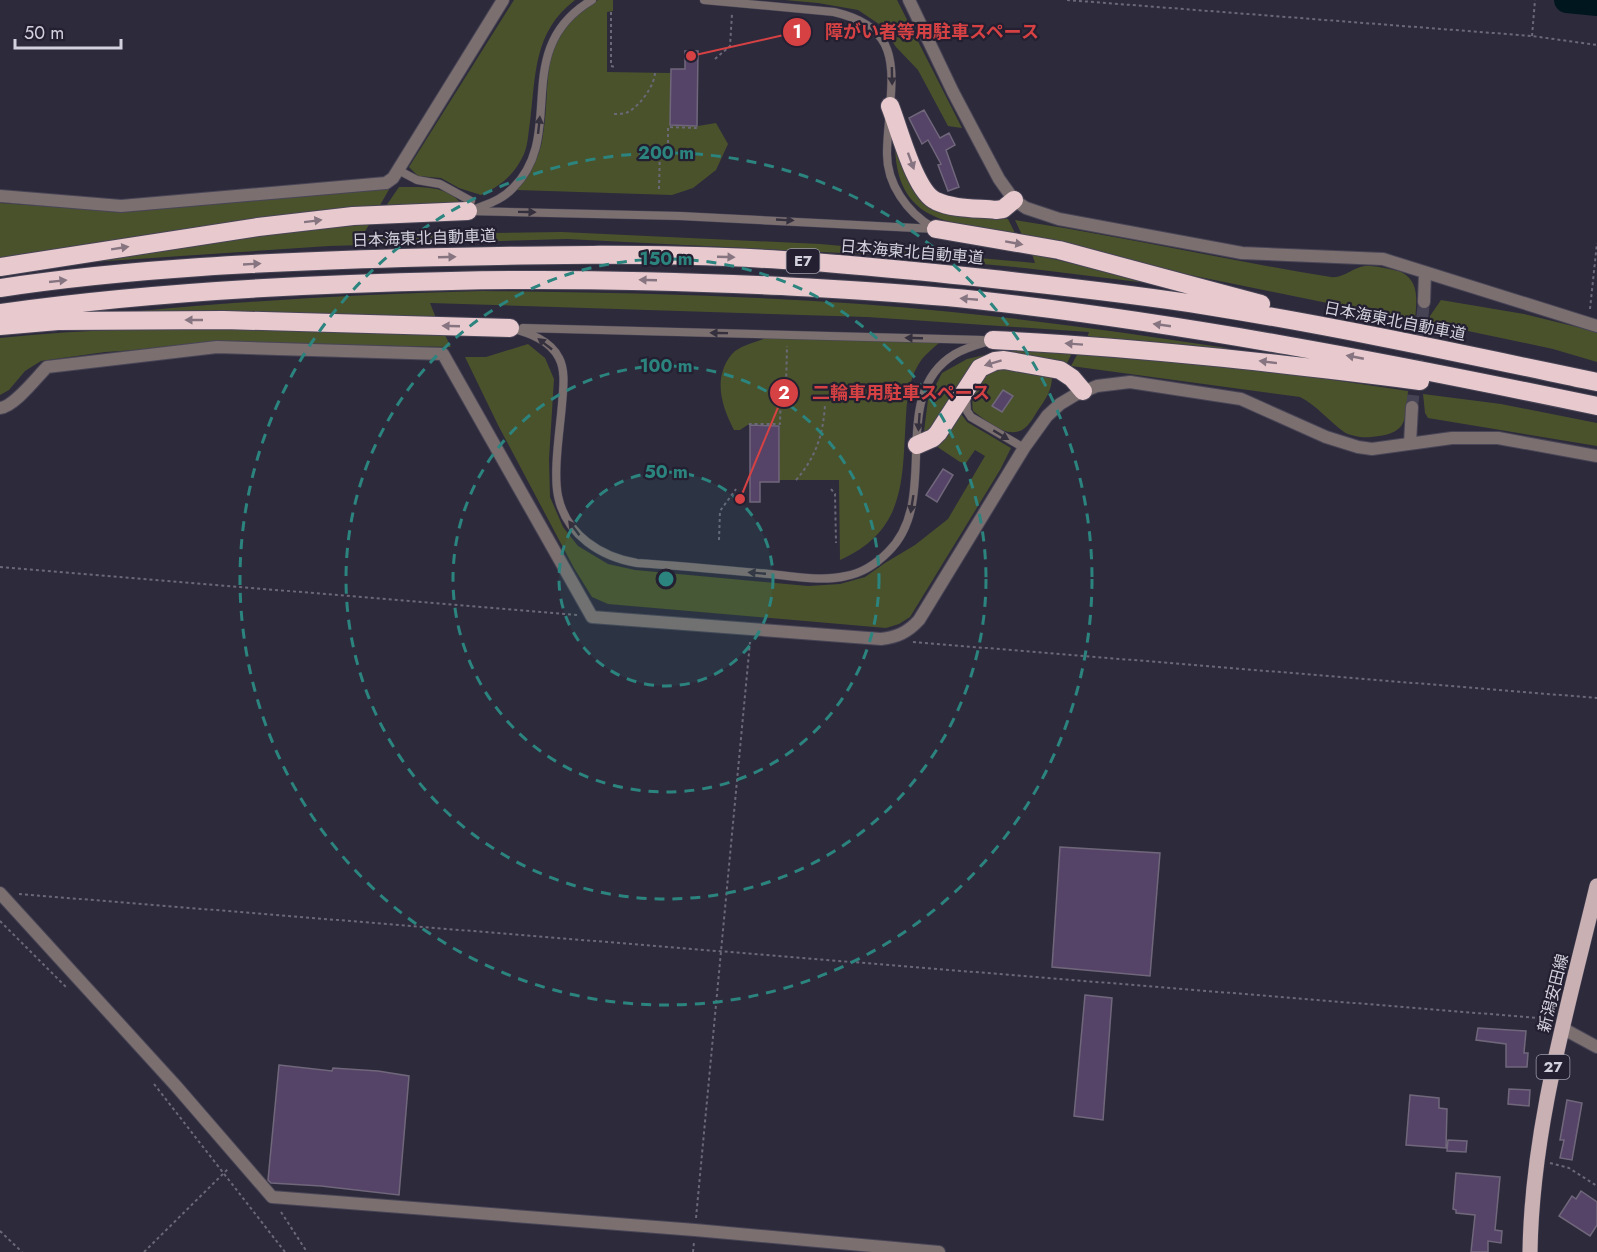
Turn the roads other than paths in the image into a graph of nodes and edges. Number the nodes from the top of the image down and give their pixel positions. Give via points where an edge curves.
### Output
1 (502, 0) edge
2 (592, 0) edge
3 (704, 0) edge
4 (909, 0) edge
5 (890, 106) junction
6 (398, 170) junction
7 (0, 196) edge
8 (1014, 200) junction
9 (469, 206) junction
10 (936, 229) junction
11 (0, 267) edge
12 (1425, 273) junction
13 (0, 288) edge
14 (1424, 302) tunnel mouth
15 (0, 313) edge
16 (1593, 324) edge
17 (0, 326) edge
18 (510, 328) junction
19 (993, 340) junction
20 (1597, 381) edge
21 (969, 386) junction
22 (1083, 391) junction
23 (1412, 406) tunnel mouth
24 (1597, 406) edge
25 (0, 408) edge
26 (1410, 443) junction
27 (917, 445) junction
28 (1024, 448) junction
29 (1597, 456) edge
30 (1597, 886) edge
31 (6, 893) edge
32 (1564, 1024) junction
33 (1597, 1047) edge
34 (939, 1252) edge
35 (1530, 1252) edge

1 - 6 street
9 -> 2 lane via 495,201 513,189 527,172 537,143 551,42 570,16
3 -> 5 lane via 834,12 866,24 880,36 890,53
4 - 8 street via 953,92
5 -> 8 highway via 919,183 928,196 945,204 996,210
5 - 10 lane via 888,170 912,212
6 - 7 street via 386,183 121,206
6 - 9 lane via 417,180 440,184
8 - 12 street via 1059,219 1242,254 1383,259
9 -> 10 lane
11 -> 9 highway via 258,227
10 -> 20 highway via 1059,250 1245,300 1477,348
12 - 14 street
12 - 16 street
13 -> 20 highway, 日本海東北自動車道 / E7 via 172,269 327,260 512,255 781,259 1052,285 1206,306
24 -> 15 highway, E7 via 1222,333 975,300 862,290 525,279 305,285
18 -> 17 highway via 224,320 58,321
19 -> 18 lane
27 -> 18 lane via 910,519 892,548 866,570 833,579 621,560 592,547 562,509 557,478 563,369 560,359 541,339
24 -> 19 highway via 1230,358
19 -> 27 lane via 968,347 941,365 924,392
22 -> 21 highway via 1060,370 1004,360 980,368
21 - 27 highway via 938,433
21 -> 28 lane via 965,404 971,417
22 - 26 street via 1130,382 1221,395 1241,399 1358,447 1372,449
22 - 28 street via 1047,416
23 - 26 street
25 - 28 street via 21,394 46,367 217,347 443,354 592,616 881,639 898,637 919,620
26 - 29 street via 1497,438
30 - 32 main road, 新潟安田線 / 27
31 - 34 street via 272,1197
32 - 33 street
32 - 35 main road, 新潟安田線 / 27 via 1536,1160

